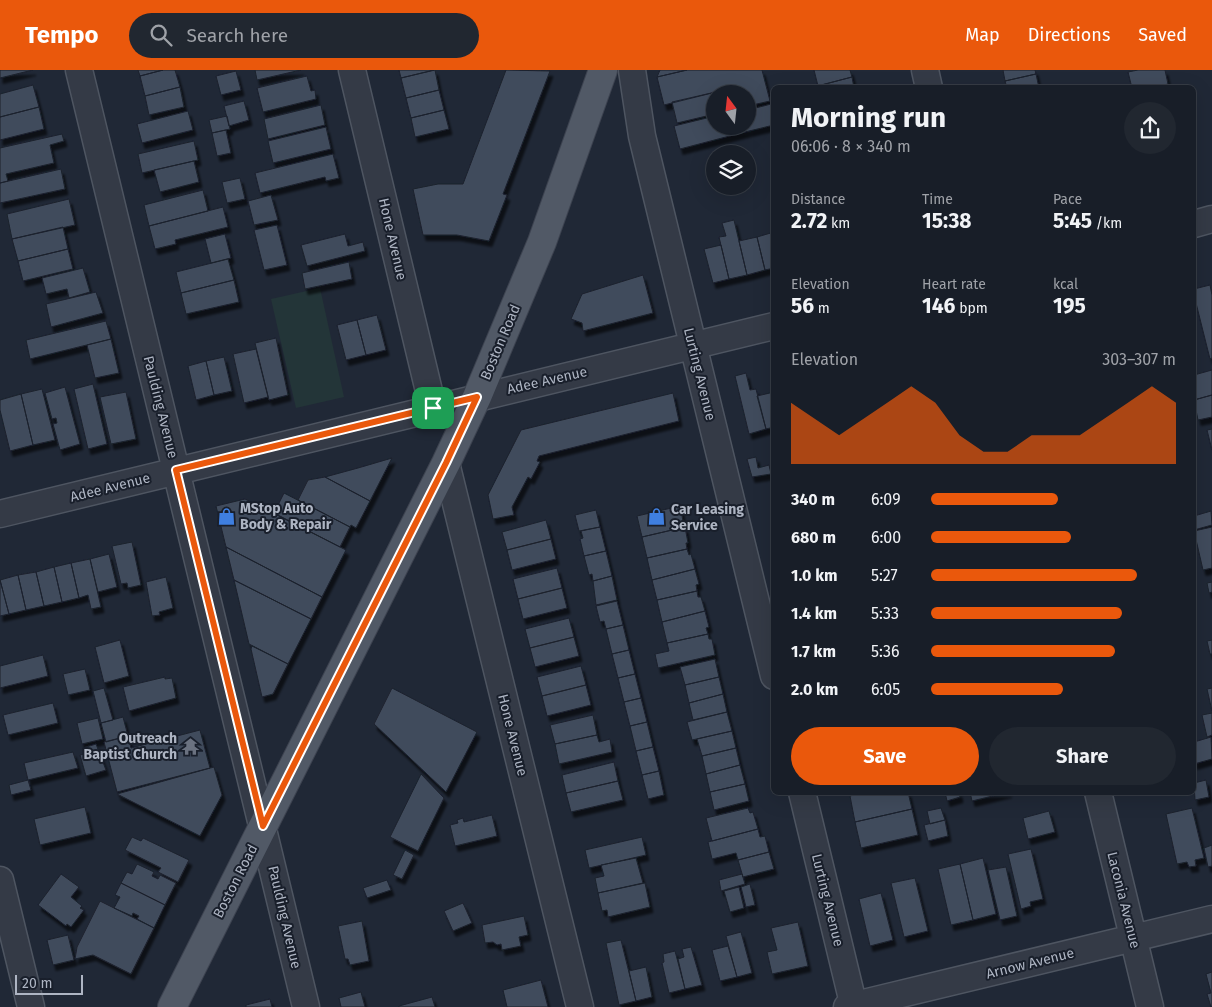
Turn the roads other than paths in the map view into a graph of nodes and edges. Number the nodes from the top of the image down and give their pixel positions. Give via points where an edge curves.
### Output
1 (79, 70) edge
2 (352, 70) edge
3 (603, 70) edge
4 (632, 70) edge
5 (925, 70) edge
6 (928, 85) edge
7 (1212, 219) edge
8 (1196, 223) edge
9 (771, 327) edge
10 (694, 345) junction
11 (477, 397) junction
12 (433, 408) junction
13 (446, 463) junction
14 (176, 470) junction
15 (0, 514) edge
16 (771, 664) edge
17 (803, 795) edge
18 (1099, 795) edge
19 (263, 826) junction
20 (0, 880) edge
21 (1212, 919) edge
22 (1133, 938) junction
23 (852, 1006) edge
24 (30, 1007) edge
25 (172, 1007) edge
26 (306, 1007) edge
27 (580, 1007) edge
28 (1150, 1007) edge

1 - 14 street, Paulding Avenue
2 - 12 street, Hone Avenue
3 - 11 main road, Boston Road via 542,242
4 - 10 street, Lurting Avenue via 642,136
5 - 6 street
7 - 8 street
9 - 10 street, Adee Avenue
10 - 11 street, Adee Avenue
10 - 16 street, Lurting Avenue
11 - 12 street, Adee Avenue
11 - 13 main road, Boston Road
12 - 14 street, Adee Avenue
13 - 19 main road, Boston Road
13 - 27 street, Hone Avenue
14 - 15 street, Adee Avenue
14 - 19 street, Paulding Avenue
17 - 23 street, Lurting Avenue
18 - 22 street, Laconia Avenue
19 - 25 main road, Boston Road
19 - 26 street, Paulding Avenue
20 - 24 street
21 - 22 street, Arnow Avenue
22 - 23 street, Arnow Avenue
22 - 28 street, Laconia Avenue

